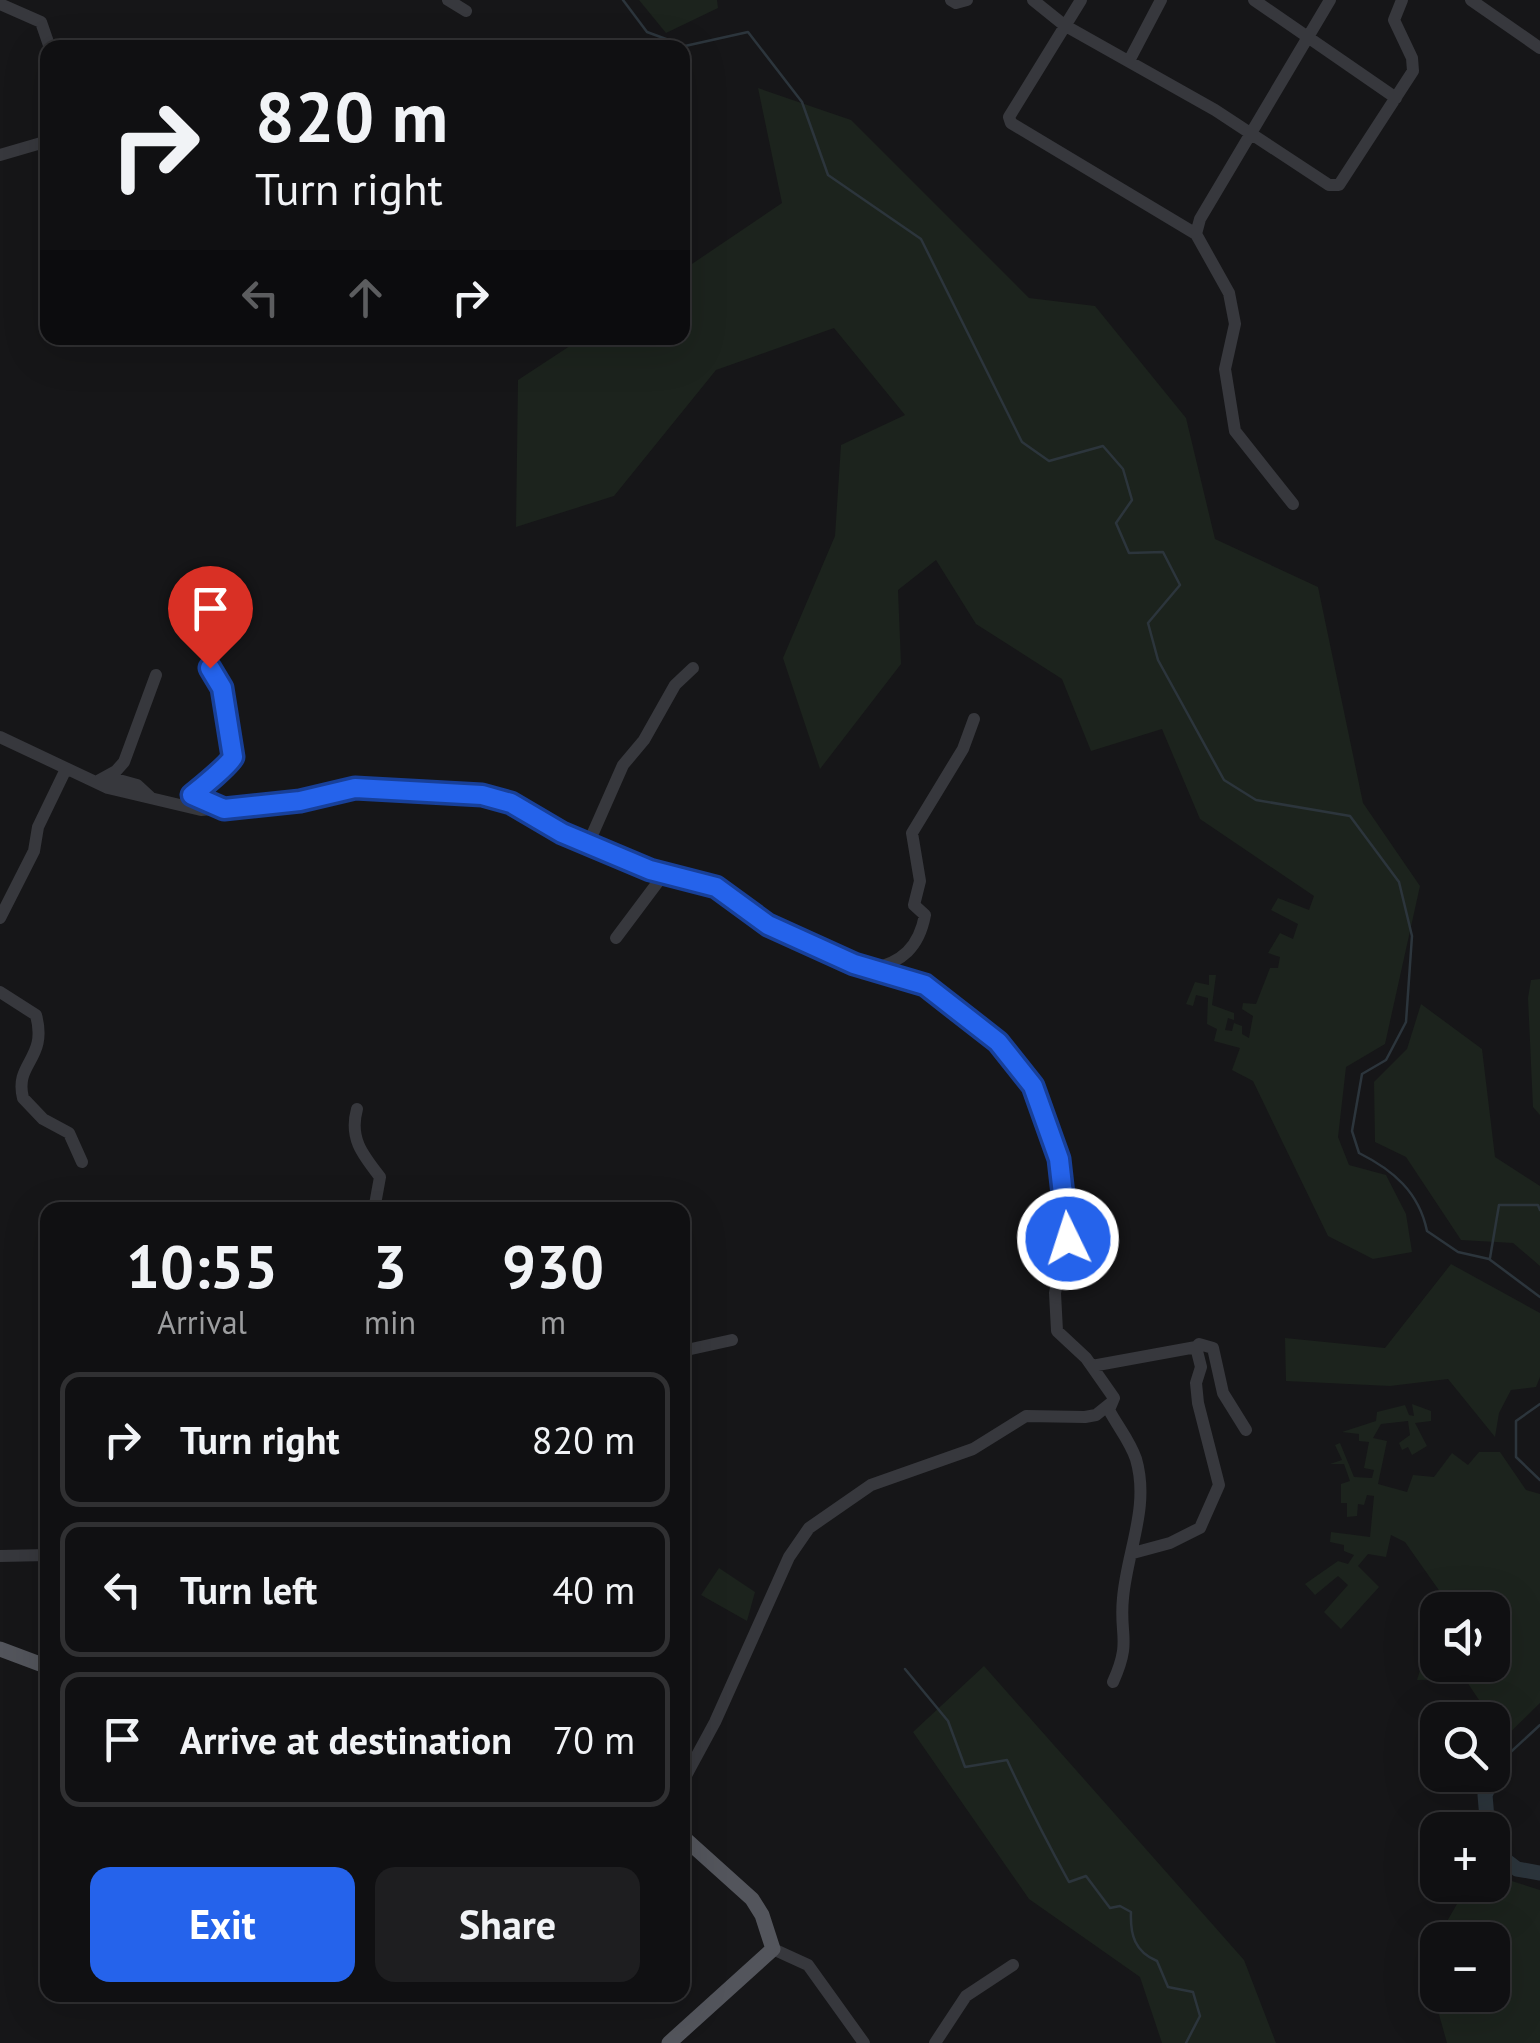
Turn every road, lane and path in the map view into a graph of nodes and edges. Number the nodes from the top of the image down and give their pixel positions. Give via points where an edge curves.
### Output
1 (448, 0) edge
2 (951, 0) edge
3 (968, 0) edge
4 (1033, 0) edge
5 (1081, 0) edge
6 (1162, 0) edge
7 (1254, 0) edge
8 (1330, 0) edge
9 (1402, 0) edge
10 (1471, 0) edge
11 (0, 4) edge
12 (466, 10) dead end
13 (1064, 24) junction
14 (1309, 36) junction
15 (48, 40) edge
16 (1540, 48) edge
17 (1130, 59) junction
18 (1396, 98) junction
19 (1253, 134) junction
20 (40, 143) edge
21 (0, 155) edge
22 (1196, 234) junction
23 (1292, 504) dead end
24 (210, 668) dead end
25 (693, 668) dead end
26 (156, 675) dead end
27 (974, 719) dead end
28 (0, 738) edge
29 (66, 769) junction
30 (102, 780) junction
31 (192, 795) junction
32 (159, 800) junction
33 (224, 809) junction
34 (589, 842) junction
35 (664, 874) junction
36 (6, 893) edge
37 (0, 918) edge
38 (616, 938) dead end
39 (868, 969) junction
40 (0, 992) edge
41 (357, 1109) dead end
42 (82, 1162) dead end
43 (375, 1202) edge
44 (732, 1340) dead end
45 (1196, 1347) junction
46 (690, 1348) edge
47 (1092, 1366) junction
48 (1114, 1398) junction
49 (1246, 1430) dead end
50 (1133, 1553) junction
51 (40, 1555) edge
52 (0, 1556) edge
53 (0, 1649) edge
54 (40, 1664) edge
55 (1113, 1682) dead end
56 (690, 1768) edge
57 (690, 1843) edge
58 (772, 1949) junction
59 (1013, 1965) dead end
60 (668, 2043) edge
61 (864, 2043) edge
62 (934, 2043) edge

1 - 12 street
2 - 3 street
4 - 13 street
5 - 13 street
6 - 17 street
7 - 14 street
8 - 14 street
9 - 18 street via 1394,20 1413,71
10 - 16 street
11 - 15 street via 42,22
13 - 17 street
13 - 22 street via 1009,116 1011,123
14 - 18 street
14 - 19 street
17 - 19 street
18 - 19 street via 1339,185
19 - 22 street
20 - 21 street
22 - 23 street via 1230,293 1235,324 1226,368 1236,431
24 - 31 street via 222,688 233,757
25 - 34 street via 623,766
26 - 30 street via 124,762
27 - 39 street via 956,763 912,833 920,881 914,905 926,916 922,929 901,960
28 - 29 street
29 - 30 street
29 - 36 street via 34,851
30 - 32 street
31 - 32 street
31 - 33 street
32 - 33 street
33 - 34 street via 355,788 458,792 511,803
34 - 35 street
35 - 38 street
35 - 39 street via 716,887 768,925
36 - 37 street
39 - 47 street via 931,989 998,1042 1033,1086 1059,1159 1068,1211 1054,1306 1057,1331
40 - 42 street via 36,1015 41,1035 23,1075 23,1098 69,1133
41 - 43 street via 355,1141 380,1177
44 - 46 street
45 - 47 street
45 - 49 street via 1213,1348 1224,1394
45 - 50 street via 1198,1403 1219,1484 1200,1528
47 - 48 street
48 - 50 street via 1110,1410 1139,1473
48 - 56 street via 1096,1415 1026,1416 973,1450 871,1485 809,1528 789,1557
50 - 55 street via 1122,1600 1126,1648
51 - 52 street
53 - 54 main road
57 - 58 main road via 752,1899
58 - 60 main road
58 - 61 street via 817,1975
59 - 62 street via 966,1996

